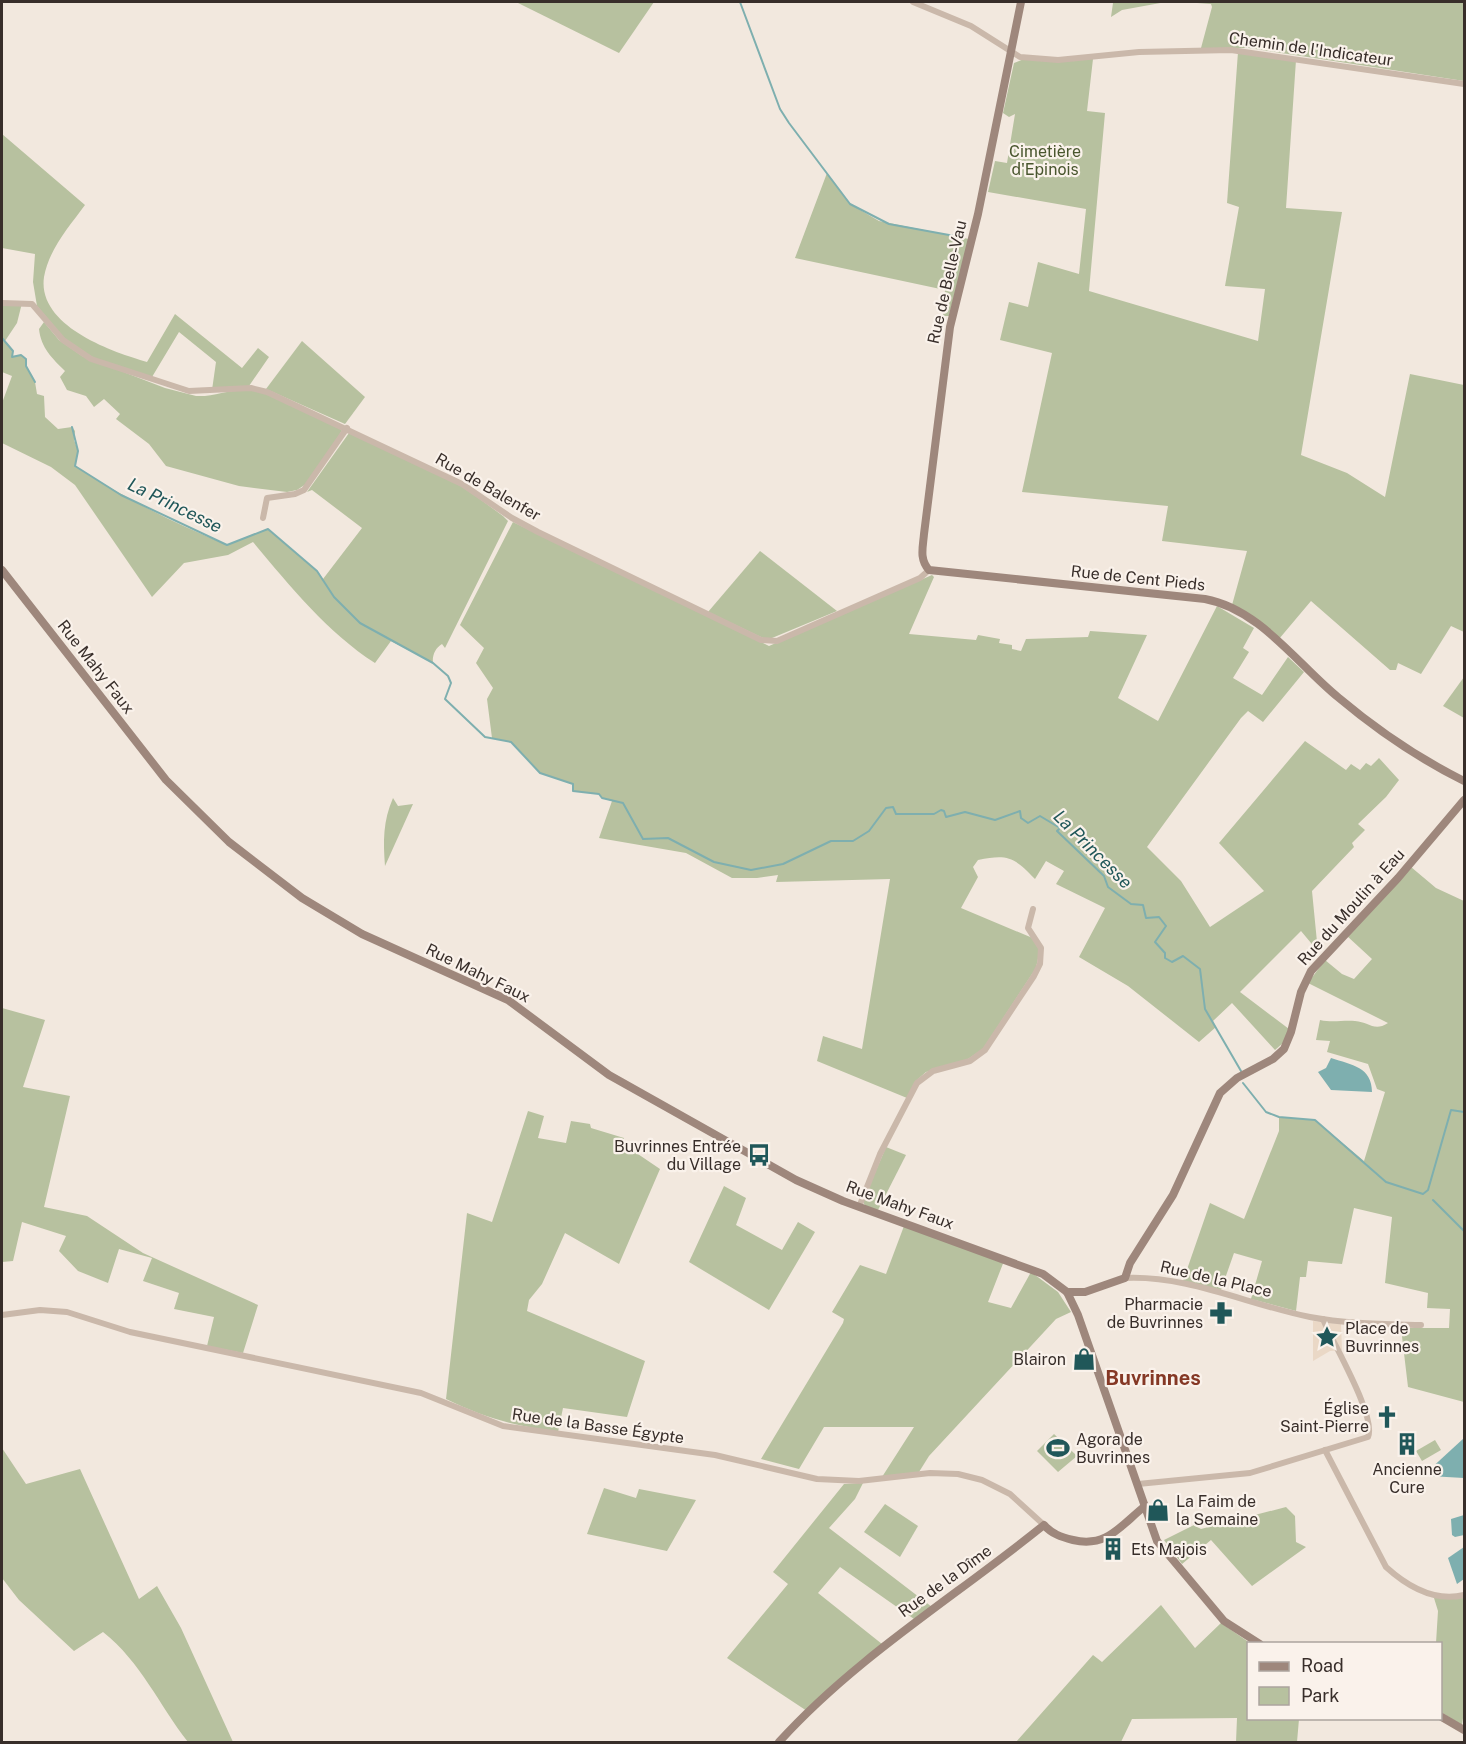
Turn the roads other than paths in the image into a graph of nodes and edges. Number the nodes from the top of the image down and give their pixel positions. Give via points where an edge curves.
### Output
1 (913, 2) edge
2 (1021, 2) edge
3 (1012, 51) junction
4 (1464, 84) edge
5 (2, 303) edge
6 (347, 428) junction
7 (263, 518) dead end
8 (2, 570) edge
9 (929, 570) junction
10 (1464, 781) edge
11 (1464, 800) edge
12 (1033, 909) dead end
13 (859, 1207) junction
14 (1125, 1278) junction
15 (1067, 1292) junction
16 (2, 1315) edge
17 (1323, 1319) junction
18 (1421, 1326) dead end
19 (1325, 1450) junction
20 (1138, 1484) junction
21 (1145, 1506) junction
22 (1044, 1525) junction
23 (1464, 1595) edge
24 (1257, 1642) edge
25 (1442, 1717) edge
26 (1464, 1730) edge
27 (779, 1743) edge

1 - 3 street, Chemin de l'Indicateur via 971,26
2 - 3 street, Rue de Belle-Vau
3 - 4 street, Chemin de l'Indicateur via 1020,57 1058,60 1157,51 1248,51
3 - 9 street, Rue de Belle-Vau via 950,327 924,534 923,562
5 - 6 street, Rue de Balenfer via 32,304 63,340 99,363 189,391 260,389
6 - 7 street via 302,492 267,498
6 - 9 street, Rue de Balenfer via 462,484 538,532 761,640 777,641 920,578
8 - 13 street, Rue Mahy Faux via 166,780 207,822 272,877 356,931 508,1000 584,1058 654,1101 796,1180
9 - 10 street, Rue de Cent Pieds via 1221,603 1261,628 1364,718
11 - 14 street, Rue du Moulin à Eau via 1311,971 1284,1049 1220,1093 1173,1195 1130,1263
12 - 13 street via 1028,928 1039,941 1041,955 1028,986 995,1039 978,1057 933,1071 917,1083 880,1154
13 - 15 street, Rue Mahy Faux via 1030,1268
14 - 15 street, Rue de la Place via 1085,1292
14 - 17 street, Rue de la Place via 1184,1284
15 - 20 street
16 - 22 street, Rue de la Basse Égypte via 40,1310 67,1312 130,1332 420,1393 503,1426 715,1455 817,1479 859,1481 958,1474 982,1480 1010,1494
17 - 18 street, Rue de la Place
17 - 19 street via 1360,1395 1370,1434
19 - 20 street via 1250,1473
19 - 23 street via 1386,1567 1432,1595
20 - 21 street
21 - 22 street via 1096,1543 1062,1537
21 - 24 street via 1157,1541 1180,1571 1224,1621
22 - 27 street, Rue de la Dîme via 880,1649
25 - 26 street

